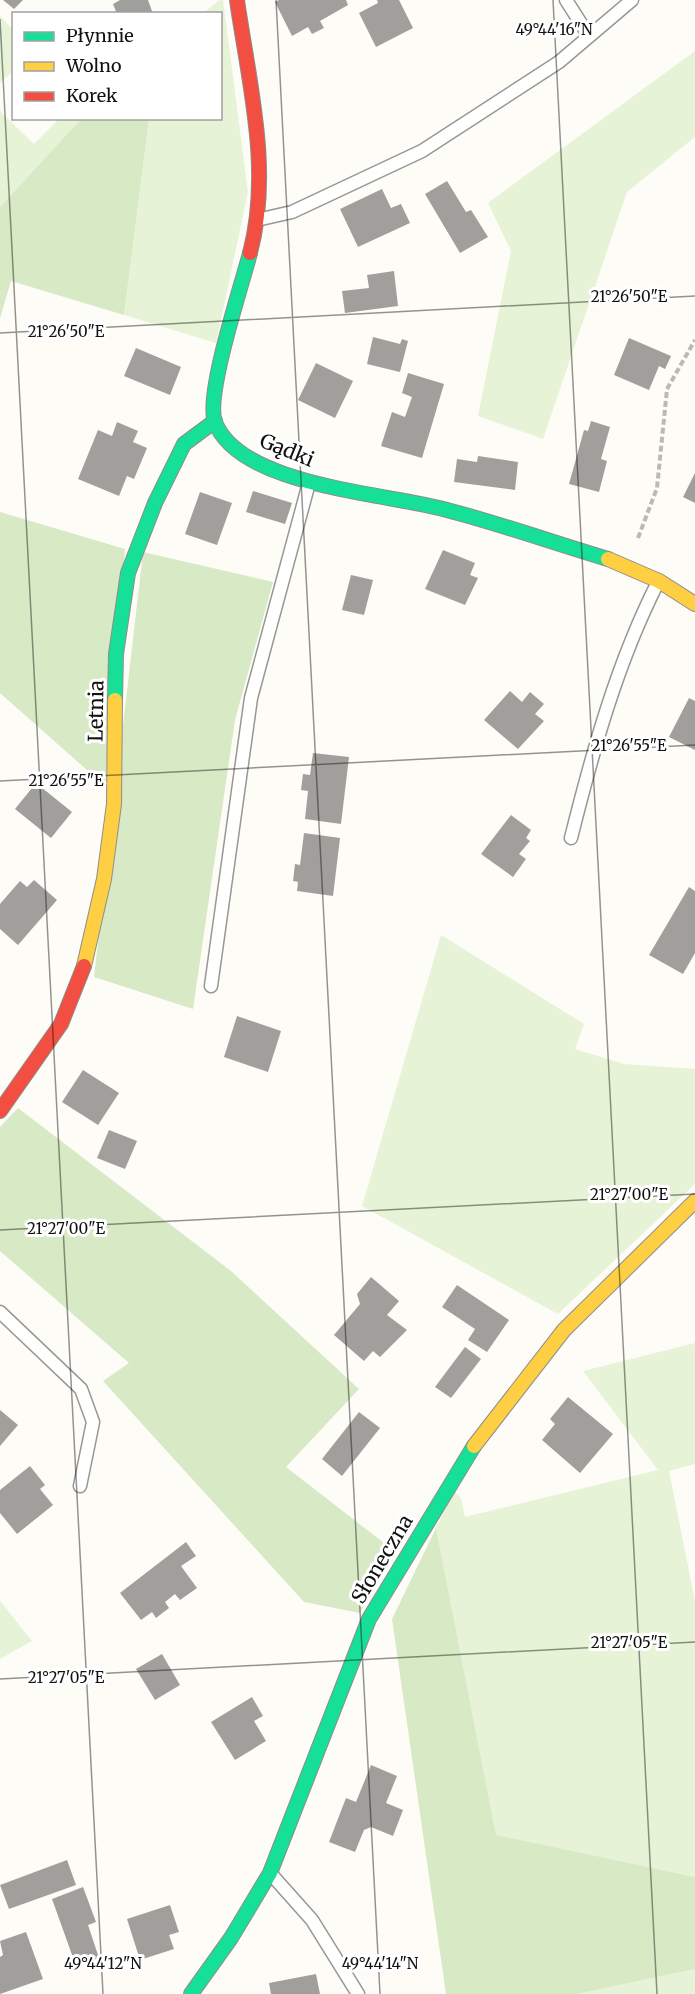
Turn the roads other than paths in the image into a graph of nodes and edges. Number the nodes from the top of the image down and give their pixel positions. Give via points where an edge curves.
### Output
1 (237, 0) edge
2 (566, 0) edge
3 (632, 0) edge
4 (589, 36) junction
5 (259, 219) junction
6 (215, 421) junction
7 (309, 482) junction
8 (659, 581) junction
9 (695, 604) edge
10 (571, 838) dead end
11 (211, 986) dead end
12 (0, 1111) edge
13 (695, 1201) edge
14 (0, 1312) edge
15 (80, 1486) dead end
16 (270, 1873) junction
17 (191, 1994) edge
18 (358, 1994) edge

1 - 5 street via 260,156
2 - 4 lane
3 - 4 lane
4 - 5 lane via 559,62 422,151 292,212
5 - 6 street via 214,393
6 - 7 street, Gądki via 232,446 259,464
6 - 12 street, Letnia via 184,444 155,503 128,573 116,654 114,804 104,879 84,968 61,1024
7 - 8 street, Gądki via 445,508
7 - 11 lane via 250,698
8 - 9 street, Gądki
8 - 10 lane via 635,628 592,751
13 - 16 street, Słoneczna via 564,1330 464,1459 369,1619
14 - 15 lane via 81,1389 93,1422
16 - 17 street, Słoneczna
16 - 18 lane via 312,1920

